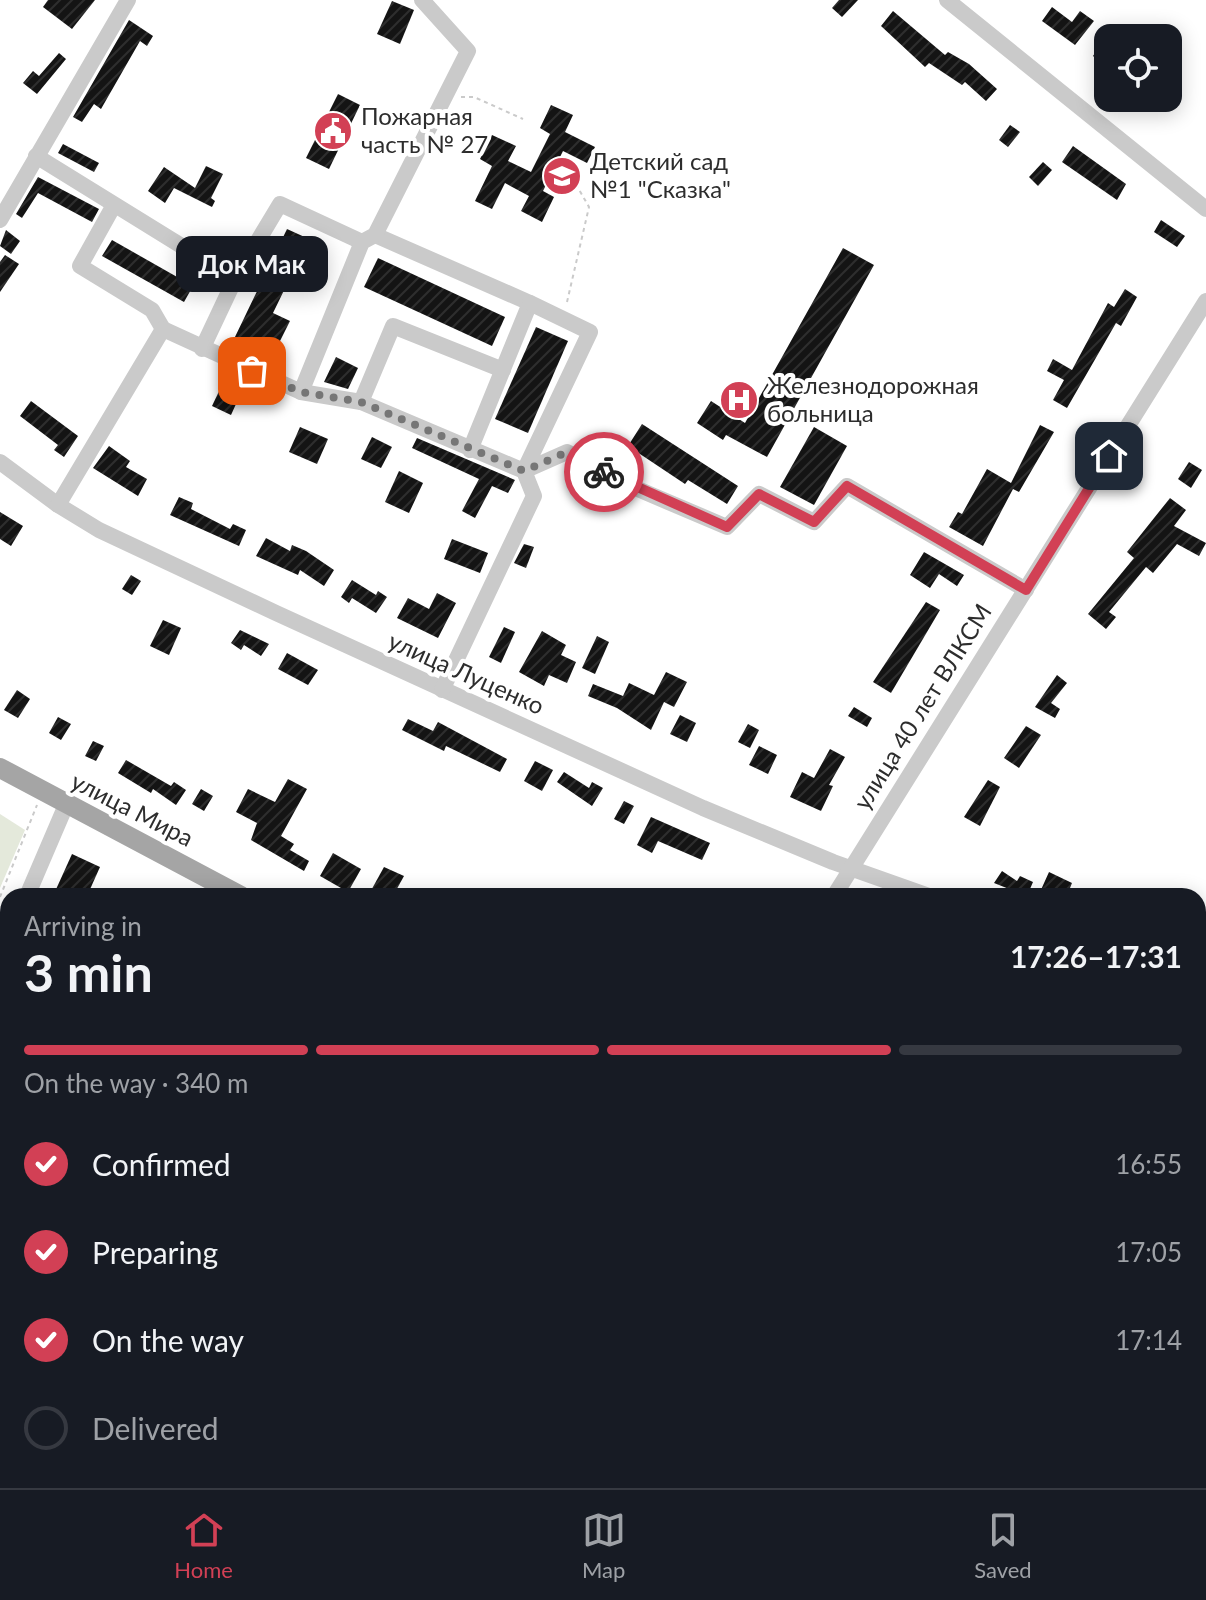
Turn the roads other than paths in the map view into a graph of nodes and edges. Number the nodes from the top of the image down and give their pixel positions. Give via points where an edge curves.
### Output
1 (128, 0) edge
2 (422, 0) edge
3 (947, 0) edge
4 (36, 156) junction
5 (6, 195) edge
6 (114, 205) junction
7 (1206, 209) edge
8 (0, 220) edge
9 (369, 239) junction
10 (235, 279) junction
11 (1206, 301) edge
12 (530, 303) junction
13 (163, 329) junction
14 (202, 349) junction
15 (503, 370) junction
16 (301, 392) junction
17 (361, 402) junction
18 (470, 450) junction
19 (0, 462) edge
20 (524, 471) junction
21 (58, 505) junction
22 (1026, 590) junction
23 (442, 690) junction
24 (0, 768) edge
25 (66, 805) junction
26 (851, 867) junction
27 (30, 888) edge
28 (224, 888) edge
29 (839, 888) edge
30 (907, 888) edge

1 - 4 street
2 - 9 street via 468,51
3 - 7 street
4 - 5 street
4 - 6 street
5 - 8 street
6 - 10 street
6 - 13 street via 80,266 152,310
9 - 10 street via 280,204
9 - 12 street
9 - 16 street
10 - 14 street
11 - 22 street, улица 40 лет ВЛКСМ
12 - 15 street
12 - 20 street via 590,332
13 - 14 street
13 - 21 street
14 - 16 street
15 - 17 street via 393,326
15 - 18 street
16 - 17 street
17 - 18 street
18 - 20 street
19 - 21 street, улица Луценко
20 - 22 street via 567,452 727,527 759,494 814,522 847,486
20 - 23 street via 534,496
21 - 23 street, улица Луценко via 99,530
22 - 26 street, улица 40 лет ВЛКСМ
23 - 26 street, улица Луценко via 703,808
24 - 25 main road, улица Мира
25 - 27 street
25 - 28 main road, улица Мира
26 - 29 street, улица 40 лет ВЛКСМ
26 - 30 street, улица Луценко

